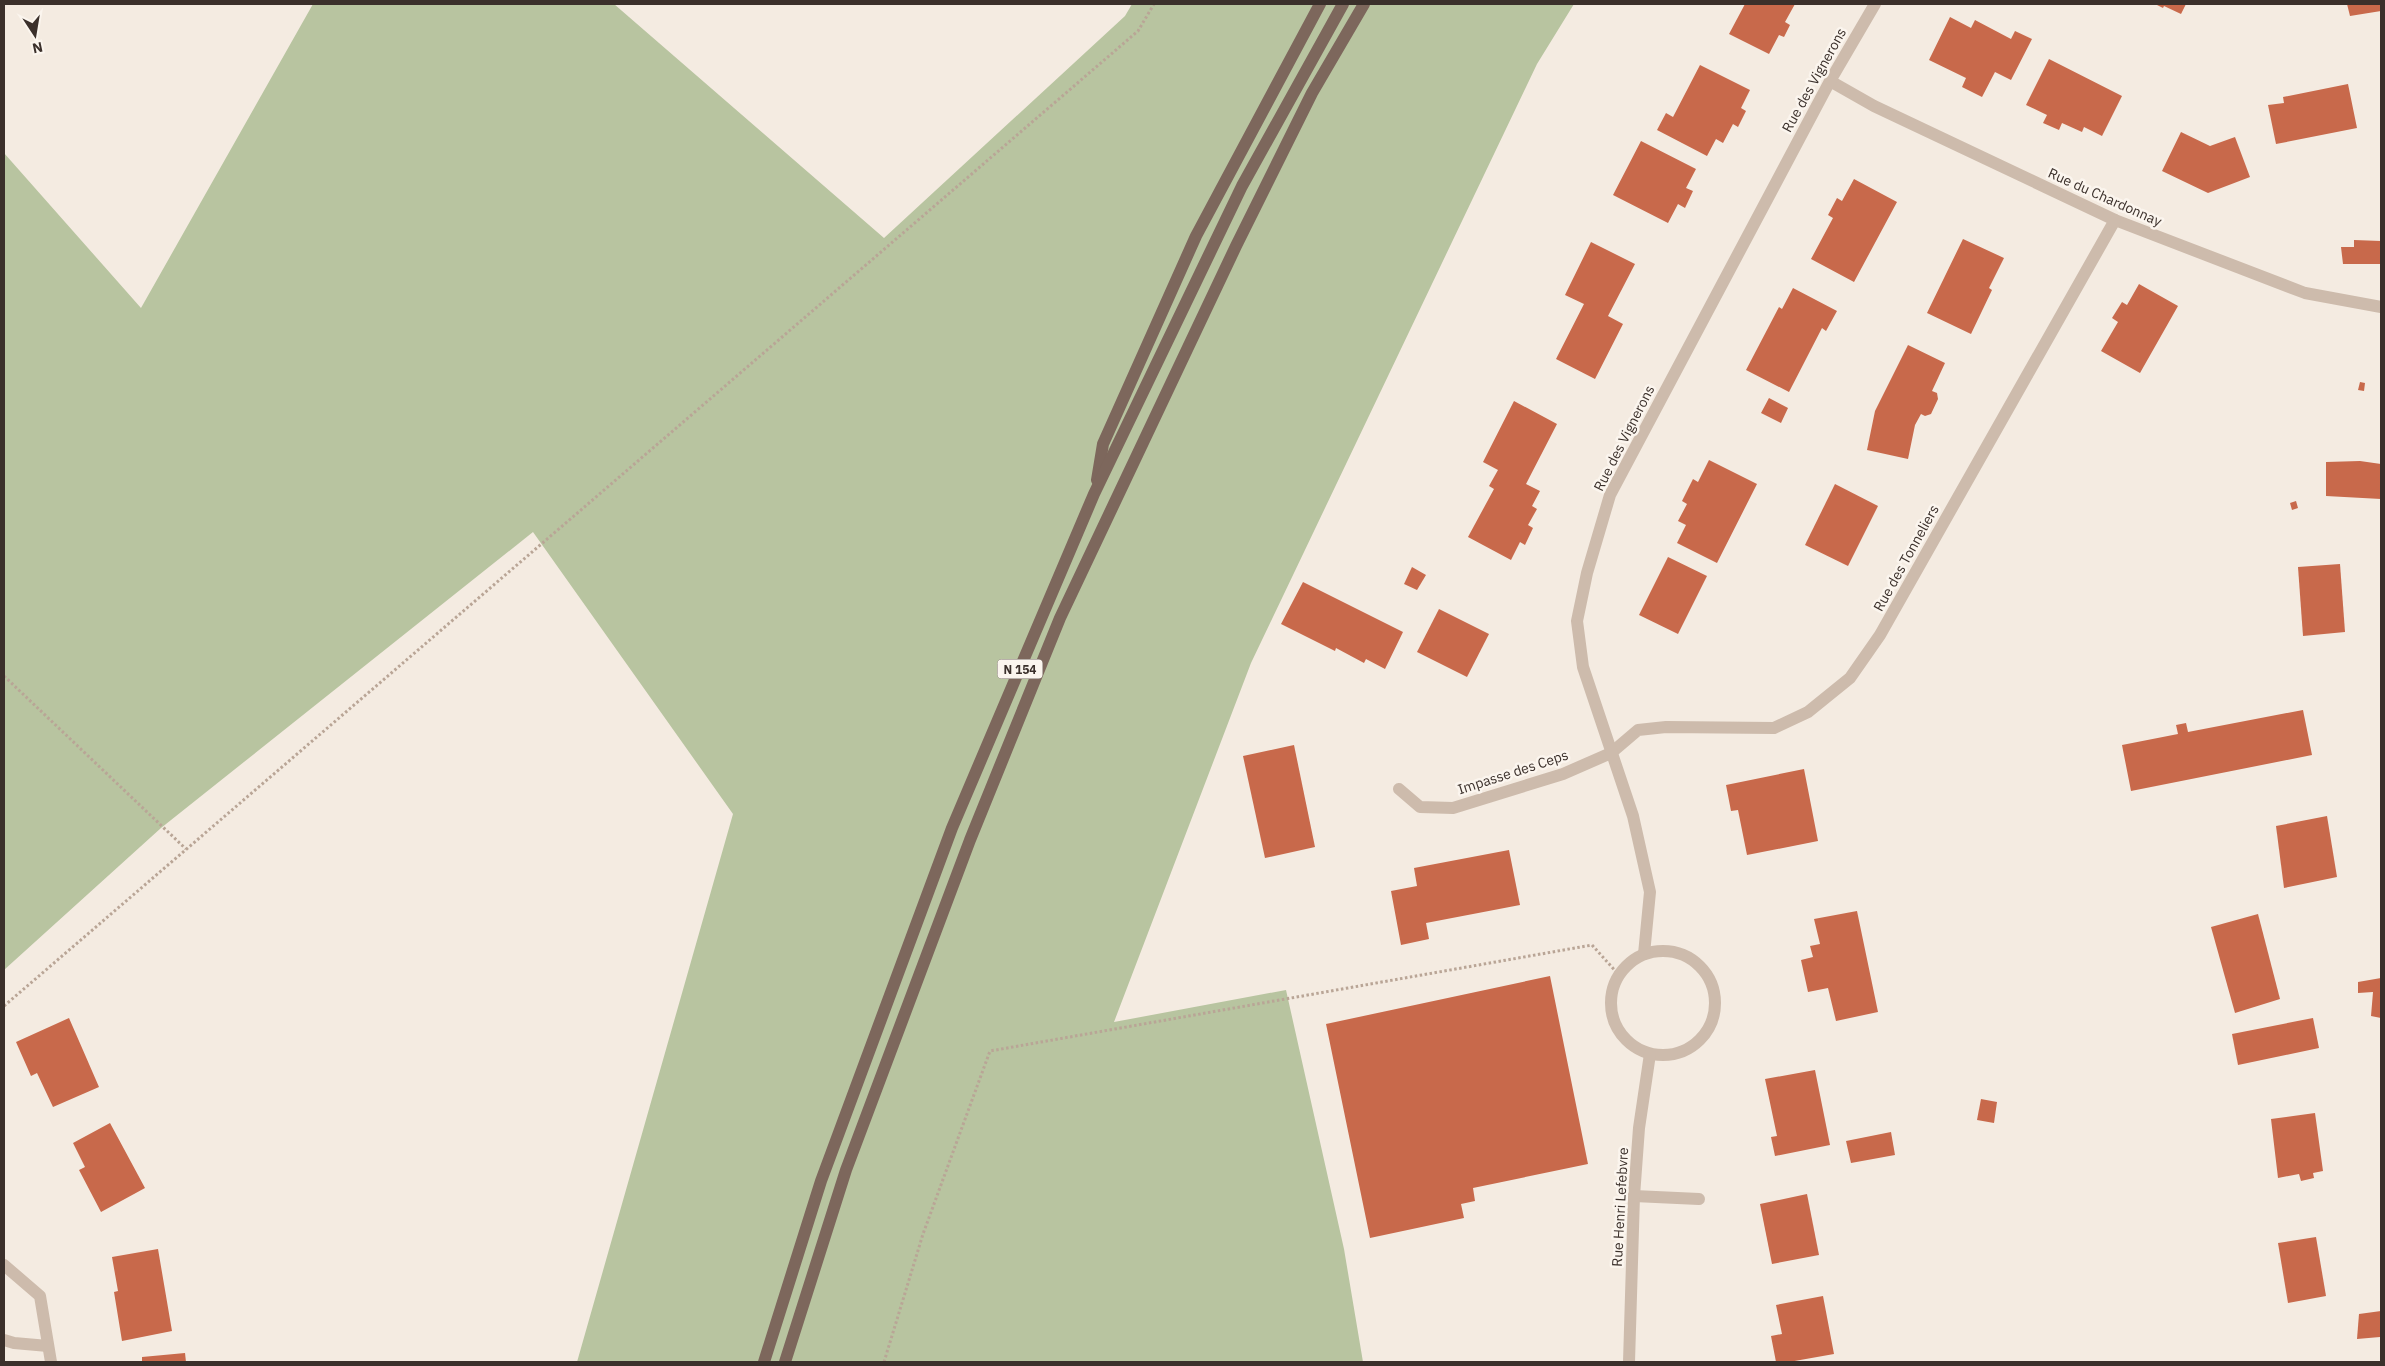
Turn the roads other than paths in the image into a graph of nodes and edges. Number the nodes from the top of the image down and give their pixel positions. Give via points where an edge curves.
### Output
1 (1320, 4) edge
2 (1343, 4) edge
3 (1364, 4) edge
4 (1875, 4) edge
5 (1830, 81) junction
6 (2115, 220) junction
7 (2381, 306) edge
8 (1094, 494) junction
9 (1611, 753) junction
10 (1399, 789) dead end
11 (1644, 954) junction
12 (1650, 1054) junction
13 (1634, 1196) junction
14 (1699, 1200) dead end
15 (4, 1265) edge
16 (4, 1340) edge
17 (48, 1346) junction
18 (51, 1362) edge
19 (764, 1362) edge
20 (785, 1362) edge
21 (1630, 1362) edge

1 - 8 main road via 1196,236 1103,444
2 - 8 main road, N 154 via 1242,186
3 - 20 main road, N 154 via 1312,93 1236,246 1060,618 970,840 846,1170
4 - 5 street, Rue des Vignerons
5 - 6 street, Rue du Chardonnay via 1874,106
5 - 9 street, Rue des Vignerons via 1610,495 1577,621 1583,667
6 - 7 street, Rue du Chardonnay via 2305,293
6 - 9 street, Rue des Tonneliers via 1880,635 1850,678 1808,712 1774,728 1666,727 1638,730
8 - 19 main road, N 154 via 952,828 821,1181
9 - 10 street, Impasse des Ceps via 1564,774 1453,808 1420,807
9 - 11 street, Rue des Vignerons via 1633,816 1650,892
11 - 12 street via 1631,961 1619,975 1611,1001 1618,1030 1633,1046
11 - 12 street via 1662,951 1693,960 1706,974 1714,995 1713,1019 1705,1034 1692,1046 1671,1054
12 - 13 street, Rue Henri Lefebvre via 1639,1128
13 - 14 street
13 - 21 street, Rue Henri Lefebvre
15 - 17 street via 40,1296
16 - 17 street
17 - 18 street

